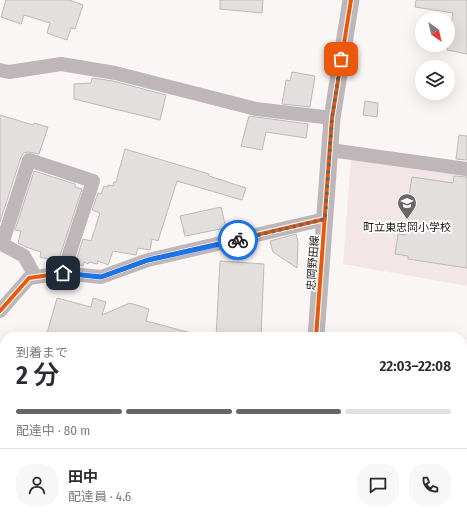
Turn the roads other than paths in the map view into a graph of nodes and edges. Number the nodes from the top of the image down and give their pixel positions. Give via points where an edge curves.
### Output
1 (351, 0) edge
2 (0, 70) edge
3 (332, 118) junction
4 (330, 150) junction
5 (467, 169) edge
6 (325, 219) junction
7 (1, 243) edge
8 (63, 273) junction
9 (35, 276) junction
10 (0, 311) edge
11 (316, 332) edge

1 - 3 street, 忠岡野田線
2 - 3 street via 9,72 61,64 115,73 256,109
3 - 4 street, 忠岡野田線
4 - 5 street
4 - 6 street, 忠岡野田線
6 - 8 street via 148,260 101,277
6 - 11 street, 忠岡野田線
7 - 8 street via 30,160 93,181
7 - 9 street via 24,256
8 - 9 street
9 - 10 street via 29,278

